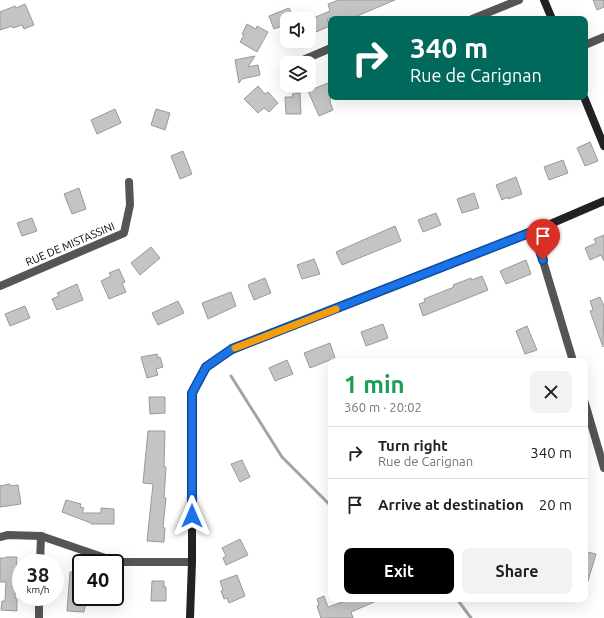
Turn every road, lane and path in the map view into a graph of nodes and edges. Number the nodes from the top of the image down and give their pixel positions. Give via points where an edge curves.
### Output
1 (519, 0) edge
2 (544, 0) edge
3 (479, 16) edge
4 (551, 16) edge
5 (604, 37) edge
6 (588, 44) edge
7 (328, 49) edge
8 (312, 56) edge
9 (585, 100) edge
10 (604, 146) edge
11 (129, 182) dead end
12 (604, 201) edge
13 (534, 231) junction
14 (0, 286) edge
15 (572, 358) edge
16 (588, 413) edge
17 (604, 468) edge
18 (41, 536) junction
19 (0, 537) edge
20 (40, 554) edge
21 (192, 562) junction
22 (39, 606) edge
23 (39, 618) edge
24 (190, 618) edge

1 - 3 street
2 - 4 street
5 - 6 street
7 - 8 street
9 - 10 street
11 - 14 street, RUE DE MISTASSINI via 130,205 124,233
12 - 13 street
13 - 15 street
13 - 21 street via 232,349 206,367 192,393
16 - 17 street
18 - 19 street
18 - 20 street
18 - 21 street via 117,562
21 - 24 street
22 - 23 street

